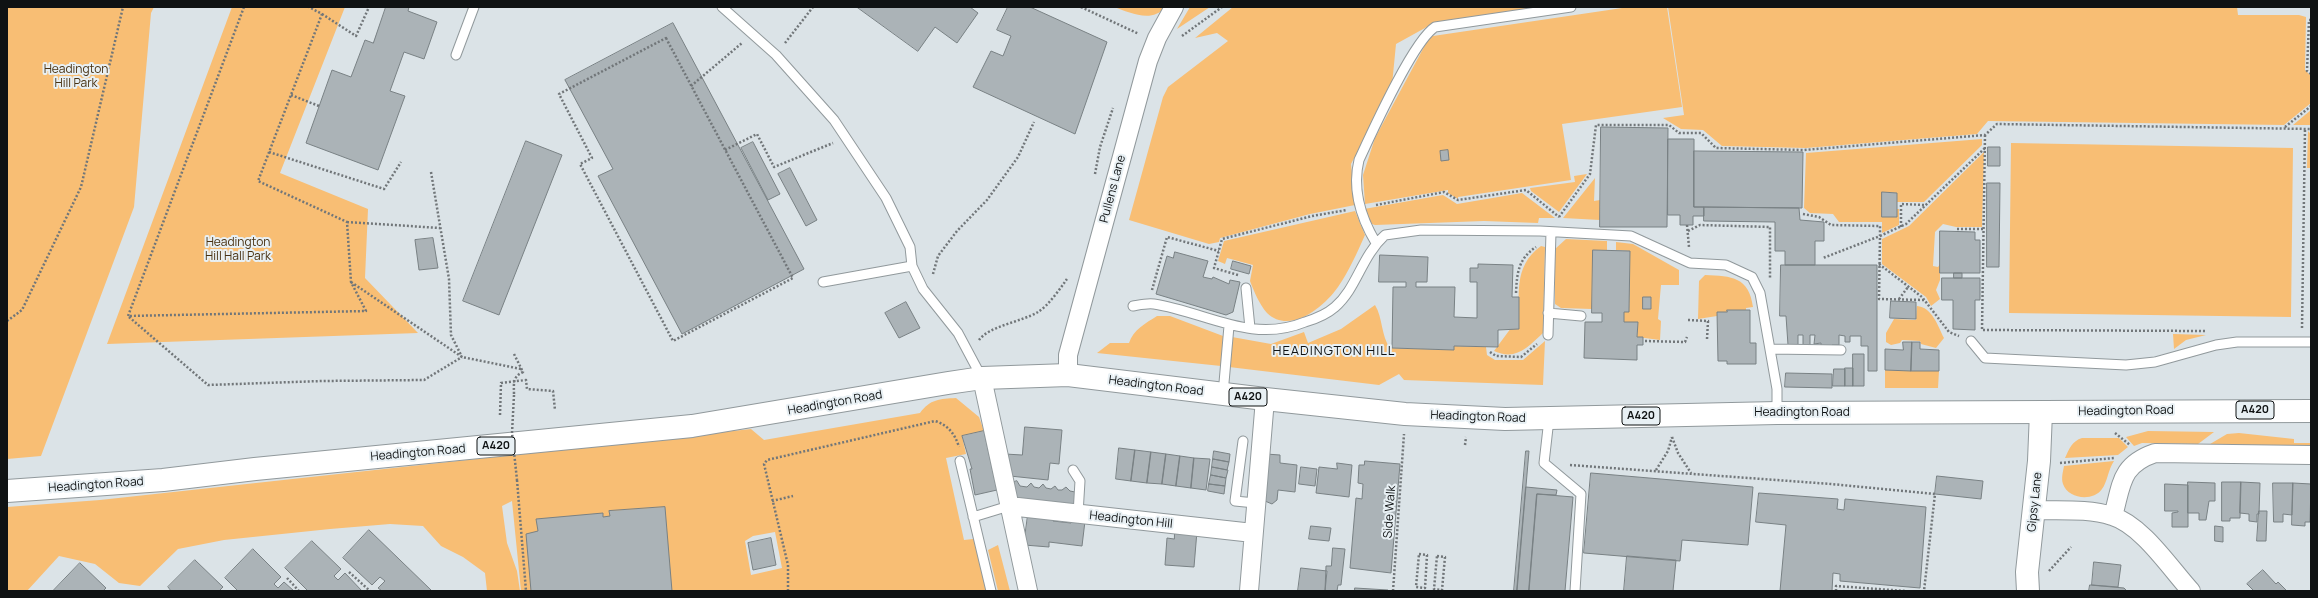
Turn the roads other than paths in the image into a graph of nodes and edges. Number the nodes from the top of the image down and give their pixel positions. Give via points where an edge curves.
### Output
1 (474, 7) edge
2 (722, 7) edge
3 (1174, 7) edge
4 (1571, 7) edge
5 (456, 55) dead end
6 (1551, 232) junction
7 (1376, 243) junction
8 (912, 266) junction
9 (822, 282) dead end
10 (1246, 288) dead end
11 (1133, 306) dead end
12 (1548, 313) junction
13 (1581, 316) dead end
14 (1229, 326) junction
15 (1250, 328) junction
16 (1548, 335) road end
17 (1971, 342) road end
18 (2311, 342) edge
19 (1770, 349) junction
20 (1841, 350) dead end
21 (1068, 375) junction
22 (982, 378) junction
23 (1223, 394) junction
24 (1265, 399) junction
25 (2311, 410) edge
26 (2041, 412) junction
27 (1776, 413) junction
28 (1549, 419) junction
29 (1243, 441) dead end
30 (2311, 455) edge
31 (960, 461) road end
32 (1073, 470) dead end
33 (7, 491) edge
34 (1255, 503) junction
35 (1009, 506) junction
36 (2034, 510) junction
37 (1078, 514) junction
38 (2113, 516) junction
39 (973, 517) junction
40 (1253, 533) junction
41 (991, 591) edge
42 (1028, 591) edge
43 (1249, 591) edge
44 (1575, 591) edge
45 (2028, 591) edge
46 (2191, 591) edge

1 - 5 lane
2 - 8 lane via 776,54 834,120 886,198 910,247
3 - 21 street, Pullens Lane via 1157,38 1147,67 1068,355
4 - 7 lane via 1435,27 1427,32 1386,107 1357,168 1359,208
6 - 7 lane via 1421,230 1385,235
6 - 12 lane
6 - 19 lane via 1631,236 1690,263 1726,265 1752,277 1760,293
7 - 15 lane via 1350,289 1335,307 1294,327 1269,330
8 - 9 lane
8 - 22 lane via 928,294 970,352
10 - 15 lane
11 - 14 lane via 1152,304
12 - 13 lane
12 - 16 lane
14 - 15 lane
14 - 23 lane
17 - 18 lane via 1985,358 2126,365 2155,362 2216,345 2237,342
19 - 20 lane
19 - 27 lane via 1777,389
21 - 22 main road, Headington Road / A420
21 - 23 main road, Headington Road / A420
22 - 33 main road, Headington Road / A420 via 692,426 255,468 164,480
22 - 35 street
23 - 24 main road, Headington Road / A420
24 - 28 main road, Headington Road / A420 via 1421,415
24 - 34 street
25 - 26 main road, Headington Road / A420
26 - 27 main road, Headington Road / A420
26 - 36 main road, Gipsy Lane
27 - 28 main road, Headington Road / A420
28 - 44 lane via 1544,463 1581,494
29 - 34 lane via 1236,501
30 - 38 street via 2155,453 2141,458 2125,475
31 - 39 lane
32 - 37 lane via 1080,480
34 - 40 street
35 - 37 street, Headington Hill
35 - 39 lane
35 - 42 street
36 - 38 street via 2092,512
36 - 45 main road, Gipsy Lane via 2027,572
37 - 40 street, Headington Hill
38 - 46 street via 2134,527
39 - 41 lane
40 - 43 street

